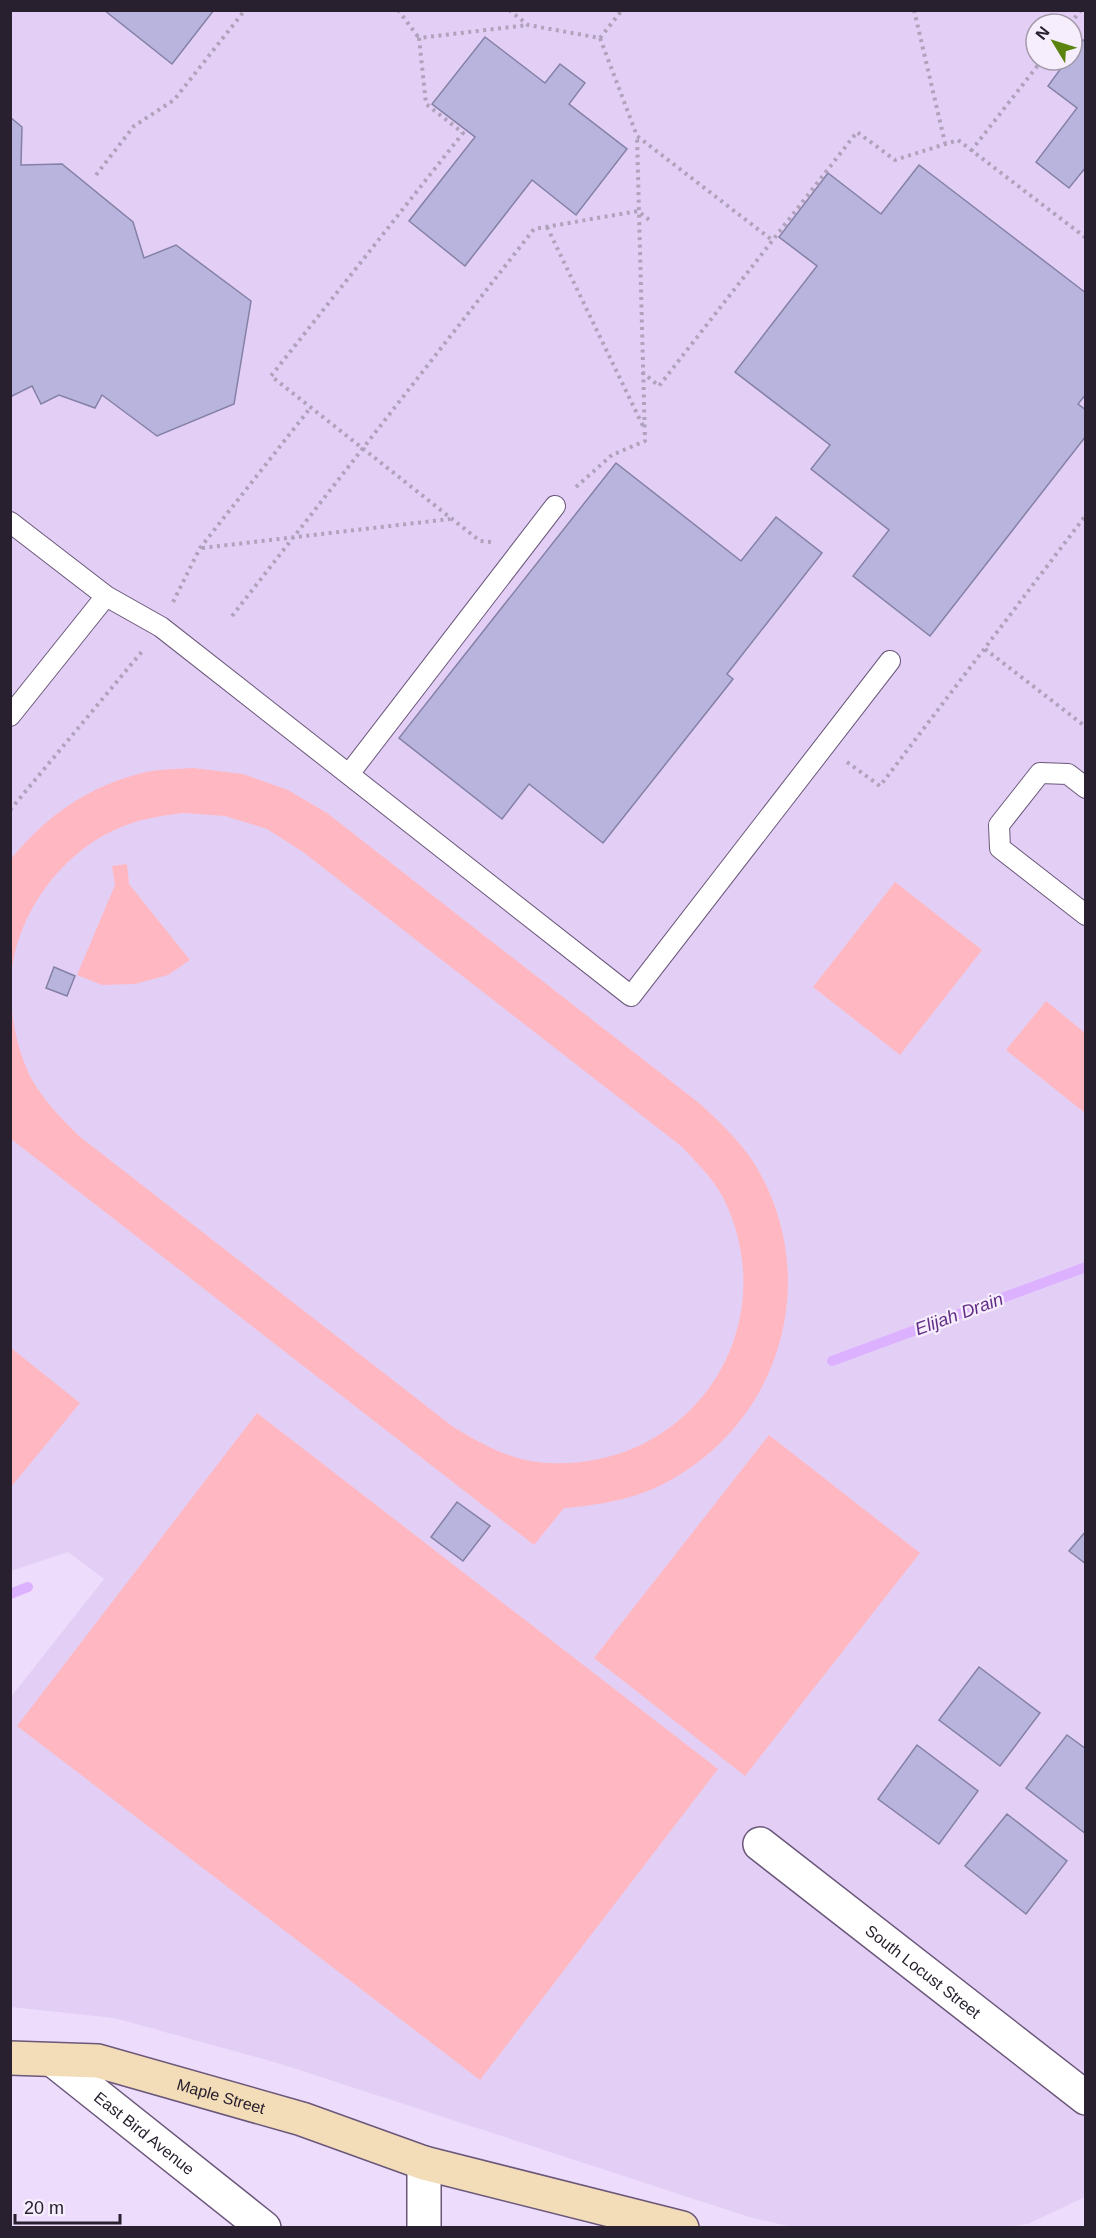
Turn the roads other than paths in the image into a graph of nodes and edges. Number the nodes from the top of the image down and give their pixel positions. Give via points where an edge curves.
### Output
1 (555, 506) road end
2 (10, 522) edge
3 (106, 596) junction
4 (890, 662) dead end
5 (10, 716) edge
6 (350, 774) junction
7 (1086, 788) edge
8 (1086, 915) edge
9 (760, 1844) dead end
10 (10, 2058) edge
11 (53, 2060) junction
12 (1086, 2098) edge
13 (424, 2163) junction
14 (264, 2228) edge
15 (424, 2228) edge
16 (682, 2228) edge

1 - 6 lane
2 - 3 lane
3 - 5 lane
3 - 6 lane via 161,627
4 - 6 lane via 631,996
7 - 8 lane via 1068,774 1040,773 999,825 1000,848
9 - 12 street, South Locust Street
10 - 11 main road, Maple Street
11 - 13 main road, Maple Street via 99,2061 302,2119
11 - 14 street, East Bird Avenue
13 - 15 street
13 - 16 main road, Maple Street

